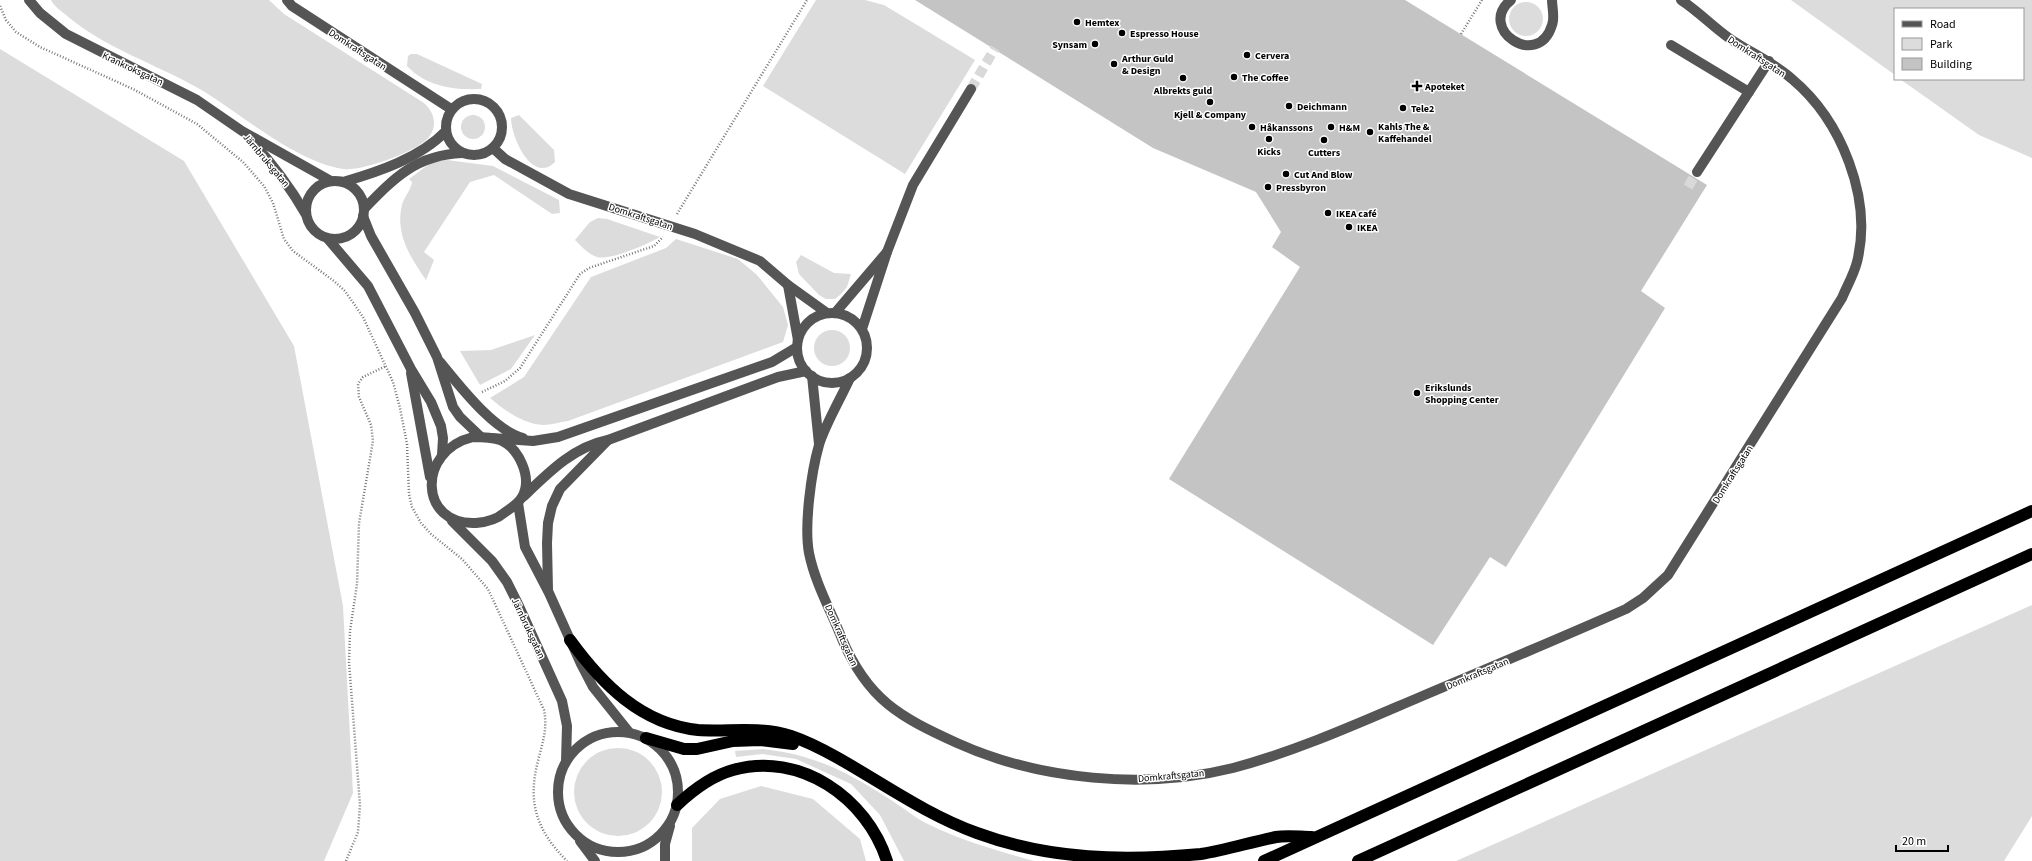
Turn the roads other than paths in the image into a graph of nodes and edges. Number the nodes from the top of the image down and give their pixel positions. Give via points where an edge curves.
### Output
1 (29, 0) edge
2 (287, 0) edge
3 (1511, 0) edge
4 (1552, 0) edge
5 (1681, 0) edge
6 (1689, 0) edge
7 (1695, 9) junction
8 (1672, 45) dead end
9 (1769, 61) junction
10 (971, 89) tunnel mouth
11 (1749, 92) junction
12 (451, 109) junction
13 (242, 131) junction
14 (446, 131) junction
15 (493, 148) junction
16 (462, 153) junction
17 (1697, 172) tunnel mouth
18 (331, 181) junction
19 (343, 182) junction
20 (305, 213) junction
21 (364, 213) junction
22 (328, 239) junction
23 (887, 252) junction
24 (788, 285) junction
25 (831, 313) junction
26 (862, 329) junction
27 (798, 343) junction
28 (437, 357) junction
29 (411, 369) junction
30 (809, 374) junction
31 (850, 378) junction
32 (486, 437) junction
33 (533, 440) junction
34 (608, 440) junction
35 (819, 444) junction
36 (442, 455) junction
37 (432, 488) junction
38 (520, 500) junction
39 (2032, 511) edge
40 (448, 516) junction
41 (2032, 554) edge
42 (548, 593) junction
43 (570, 640) junction
44 (629, 732) junction
45 (646, 738) junction
46 (838, 758) junction
47 (566, 761) junction
48 (677, 805) junction
49 (672, 820) junction
50 (577, 836) junction
51 (1318, 837) junction
52 (1370, 858) edge
53 (595, 861) edge
54 (665, 861) edge
55 (887, 861) edge
56 (1264, 861) edge
57 (1358, 861) edge

1 - 13 street, Krankroksgatan via 40,13 66,34 190,96
2 - 12 street, Domkraftsgatan via 292,6
3 - 4 street via 1505,5 1500,21 1506,36 1519,45 1533,45 1545,39 1553,24
5 - 7 street, Domkraftsgatan
6 - 7 street, Domkraftsgatan
7 - 9 street, Domkraftsgatan via 1710,24
8 - 11 street
9 - 11 street
9 - 35 street, Domkraftsgatan via 1808,94 1824,114 1843,147 1851,167 1859,203 1857,262 1842,298 1668,575 1643,598 1626,609 1304,745 1232,768 1199,774 1099,778 1060,774 1013,763 970,749 896,712 872,692 853,664 814,573 807,533
10 - 23 street via 913,185
11 - 17 street
12 - 14 street via 446,120
12 - 15 street via 460,102 472,98 484,100 494,106 503,127 500,139
13 - 18 street, Järnbruksgatan
13 - 20 street, Järnbruksgatan via 277,169
14 - 16 street via 451,144
14 - 19 street via 421,151 379,170
15 - 16 street via 478,155
15 - 24 street, Domkraftsgatan via 505,159 569,194 703,236 760,261
16 - 21 street via 445,154 423,160 407,169 389,184
18 - 19 street
18 - 20 street via 317,186 307,198
19 - 21 street via 354,187 361,197
20 - 22 street via 309,225 317,234
21 - 22 street via 359,227 350,235 340,239
21 - 28 street via 371,236
22 - 29 street via 368,286
23 - 25 street
23 - 26 street
24 - 25 street, Domkraftsgatan
24 - 27 street
25 - 26 street via 851,318
25 - 27 street via 810,321 801,332
26 - 31 street via 867,343 866,357 860,369
27 - 30 street via 799,359
27 - 33 street via 772,362 558,437
28 - 32 street via 453,407 460,417
28 - 33 street via 471,398 492,418 520,437
29 - 36 street via 437,414 443,438
29 - 37 street
30 - 31 street via 828,382
30 - 34 street via 778,377
30 - 35 street, Domkraftsgatan
31 - 35 street, Domkraftsgatan
32 - 33 street
32 - 36 street via 463,440
32 - 38 street via 501,440 512,448 520,460 525,472 525,486
34 - 38 street via 596,442 557,463
34 - 42 street via 560,489 552,506 547,543
36 - 37 street via 434,469
37 - 40 street via 436,503
38 - 40 street via 502,516 485,522 462,523
38 - 42 street via 525,547
39 - 51 highway
40 - 47 street, Järnbruksgatan via 492,561 507,582 519,606 562,701 567,726
41 - 52 highway
42 - 43 street
43 - 44 street via 593,687
43 - 46 highway via 603,682 646,715 671,725 698,730 760,730 788,735 814,744
44 - 45 street
44 - 47 street via 612,731 598,734 574,750
45 - 46 highway via 684,749 760,740 786,742
45 - 48 street via 660,748 672,764 677,779
46 - 51 highway via 951,822 999,841 1048,854 1100,860 1151,860 1202,854 1278,837
47 - 50 street via 559,777 559,805 568,827
48 - 49 street
48 - 55 highway via 709,780 732,770 755,766 780,766 804,772 841,794 863,816 877,837
49 - 50 street via 663,832 647,844 624,852 605,851 587,844
49 - 54 street via 665,844
50 - 53 street
51 - 56 highway
52 - 57 highway

